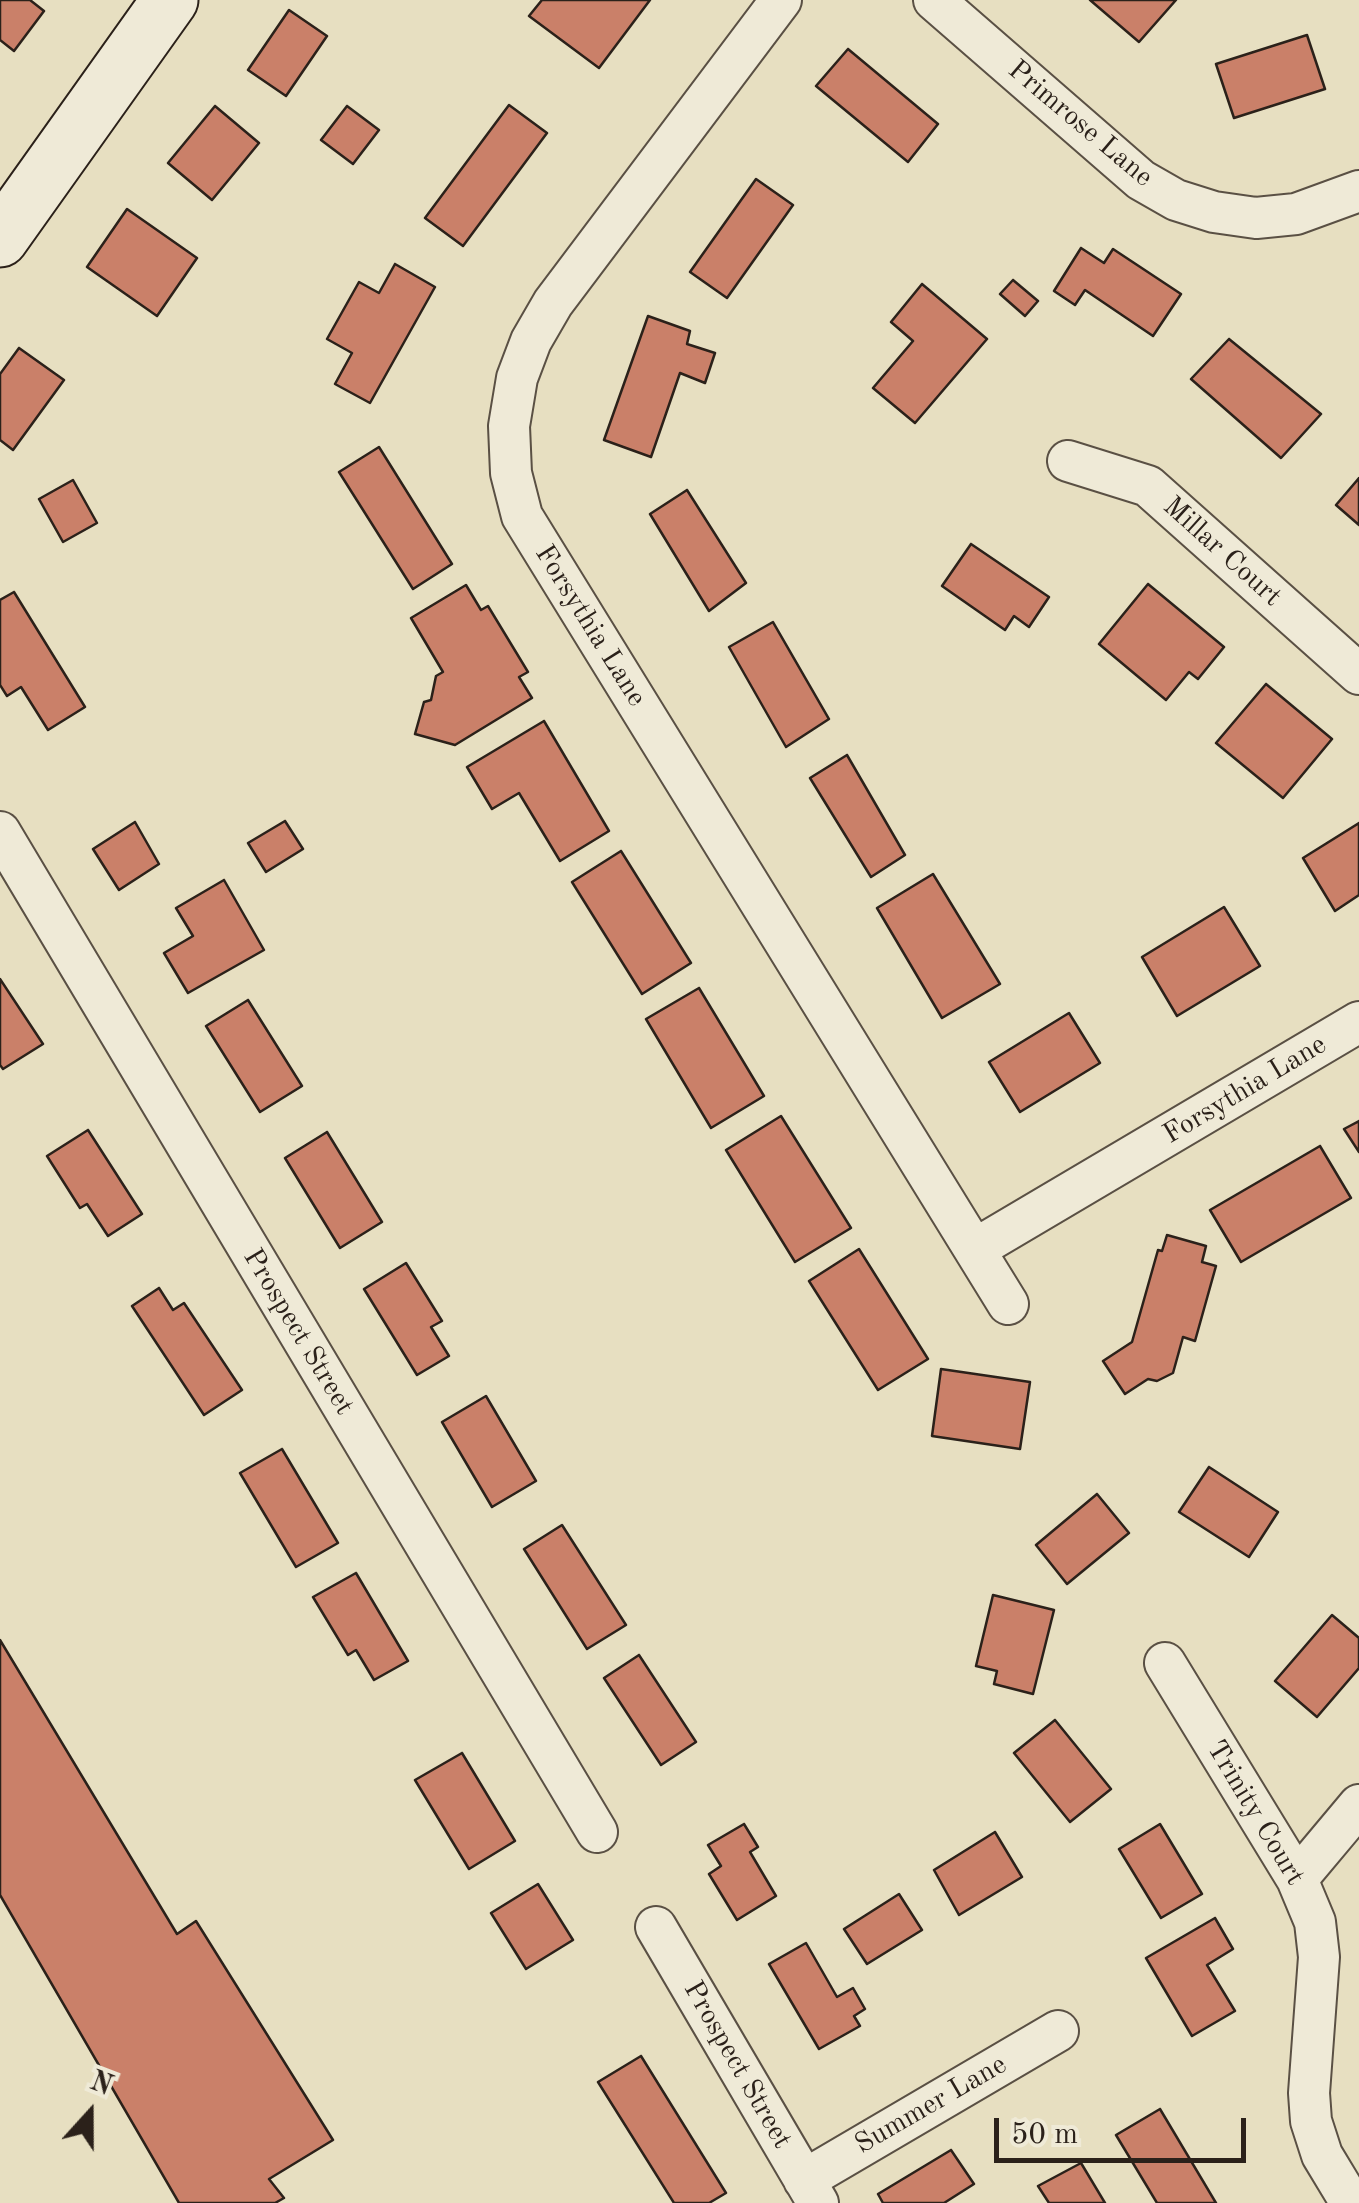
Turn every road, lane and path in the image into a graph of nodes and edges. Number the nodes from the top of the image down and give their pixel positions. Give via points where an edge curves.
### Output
1 (170, 0) edge
2 (781, 0) edge
3 (934, 0) edge
4 (1359, 191) edge
5 (0, 240) edge
6 (1068, 462) dead end
7 (1359, 674) edge
8 (0, 832) edge
9 (1359, 1022) edge
10 (975, 1248) junction
11 (1008, 1304) dead end
12 (1165, 1663) dead end
13 (1359, 1804) edge
14 (597, 1832) dead end
15 (1297, 1879) junction
16 (656, 1926) dead end
17 (1058, 2031) dead end
18 (811, 2192) edge
19 (1351, 2203) edge

1 - 5 street
2 - 10 street, Forsythia Lane via 530,341 509,426 511,473 522,516
3 - 4 street, Primrose Lane via 1141,180 1176,200 1256,218 1296,214
6 - 7 street, Millar Court via 1148,486
8 - 14 street, Prospect Street
9 - 10 street, Forsythia Lane
10 - 11 street, Forsythia Lane
12 - 15 street, Trinity Court
13 - 15 street
15 - 19 street, Trinity Court via 1319,1956 1312,2121 1322,2156
16 - 18 street, Prospect Street
17 - 18 street, Summer Lane

